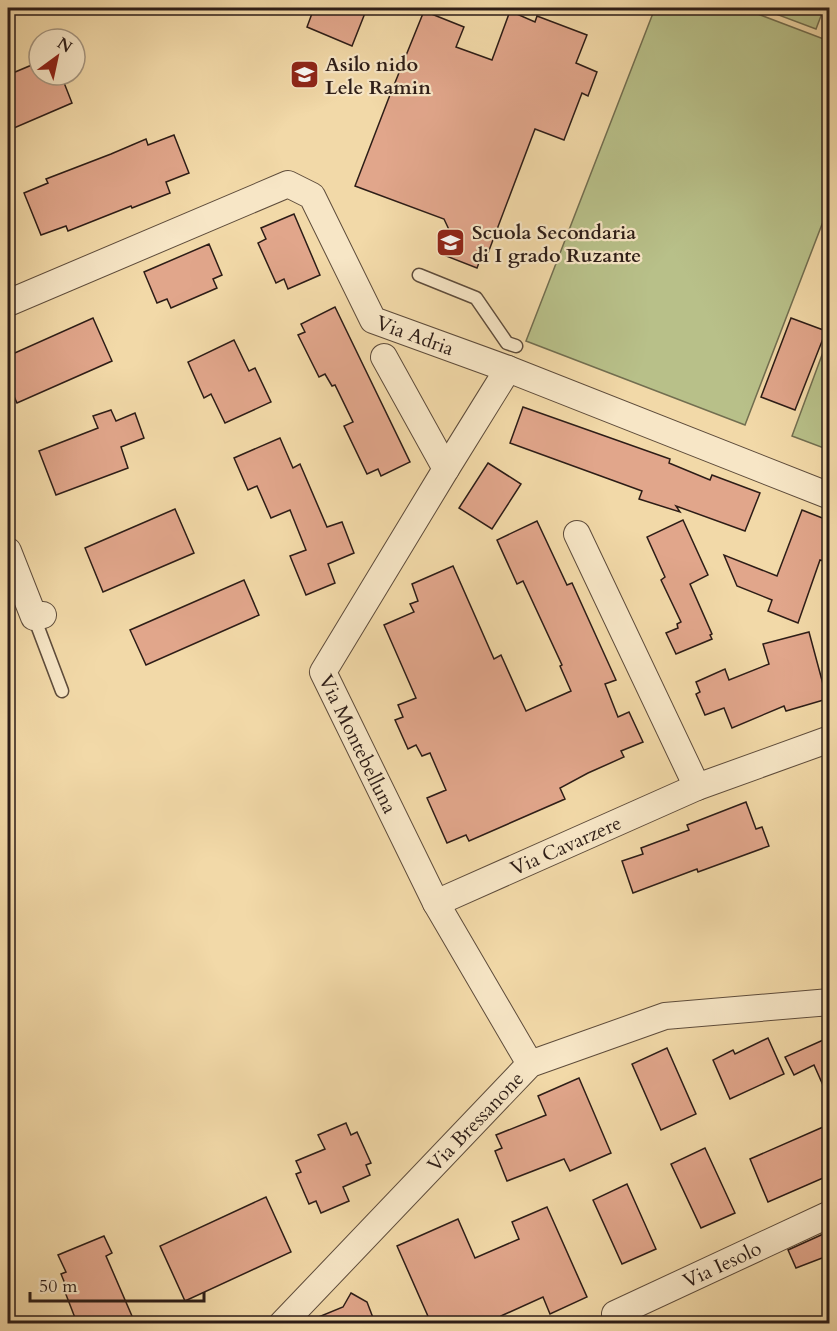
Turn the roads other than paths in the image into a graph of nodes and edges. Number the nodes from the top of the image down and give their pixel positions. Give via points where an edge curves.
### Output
1 (419, 275) dead end
2 (8, 303) edge
3 (514, 352) junction
4 (384, 357) dead end
5 (446, 469) junction
6 (830, 496) edge
7 (577, 534) dead end
8 (8, 551) edge
9 (39, 616) joint
10 (62, 691) dead end
11 (830, 739) edge
12 (697, 788) junction
13 (436, 903) junction
14 (830, 1002) edge
15 (530, 1064) junction
16 (830, 1214) edge
17 (615, 1314) dead end
18 (282, 1323) edge

1 - 3 lane via 476,298
2 - 3 street, Via Adria via 288,184 312,196 374,320
3 - 5 street, Via Montebelluna
3 - 6 street, Via Adria
4 - 5 street
5 - 13 street, Via Montebelluna via 323,672
7 - 12 street
8 - 9 street
9 - 10 lane
11 - 12 street, Via Cavarzere
12 - 13 street, Via Cavarzere
13 - 15 street, Via Montebelluna
14 - 15 street, Via Bressanone via 665,1016
15 - 18 street, Via Bressanone
16 - 17 street, Via Iesolo

